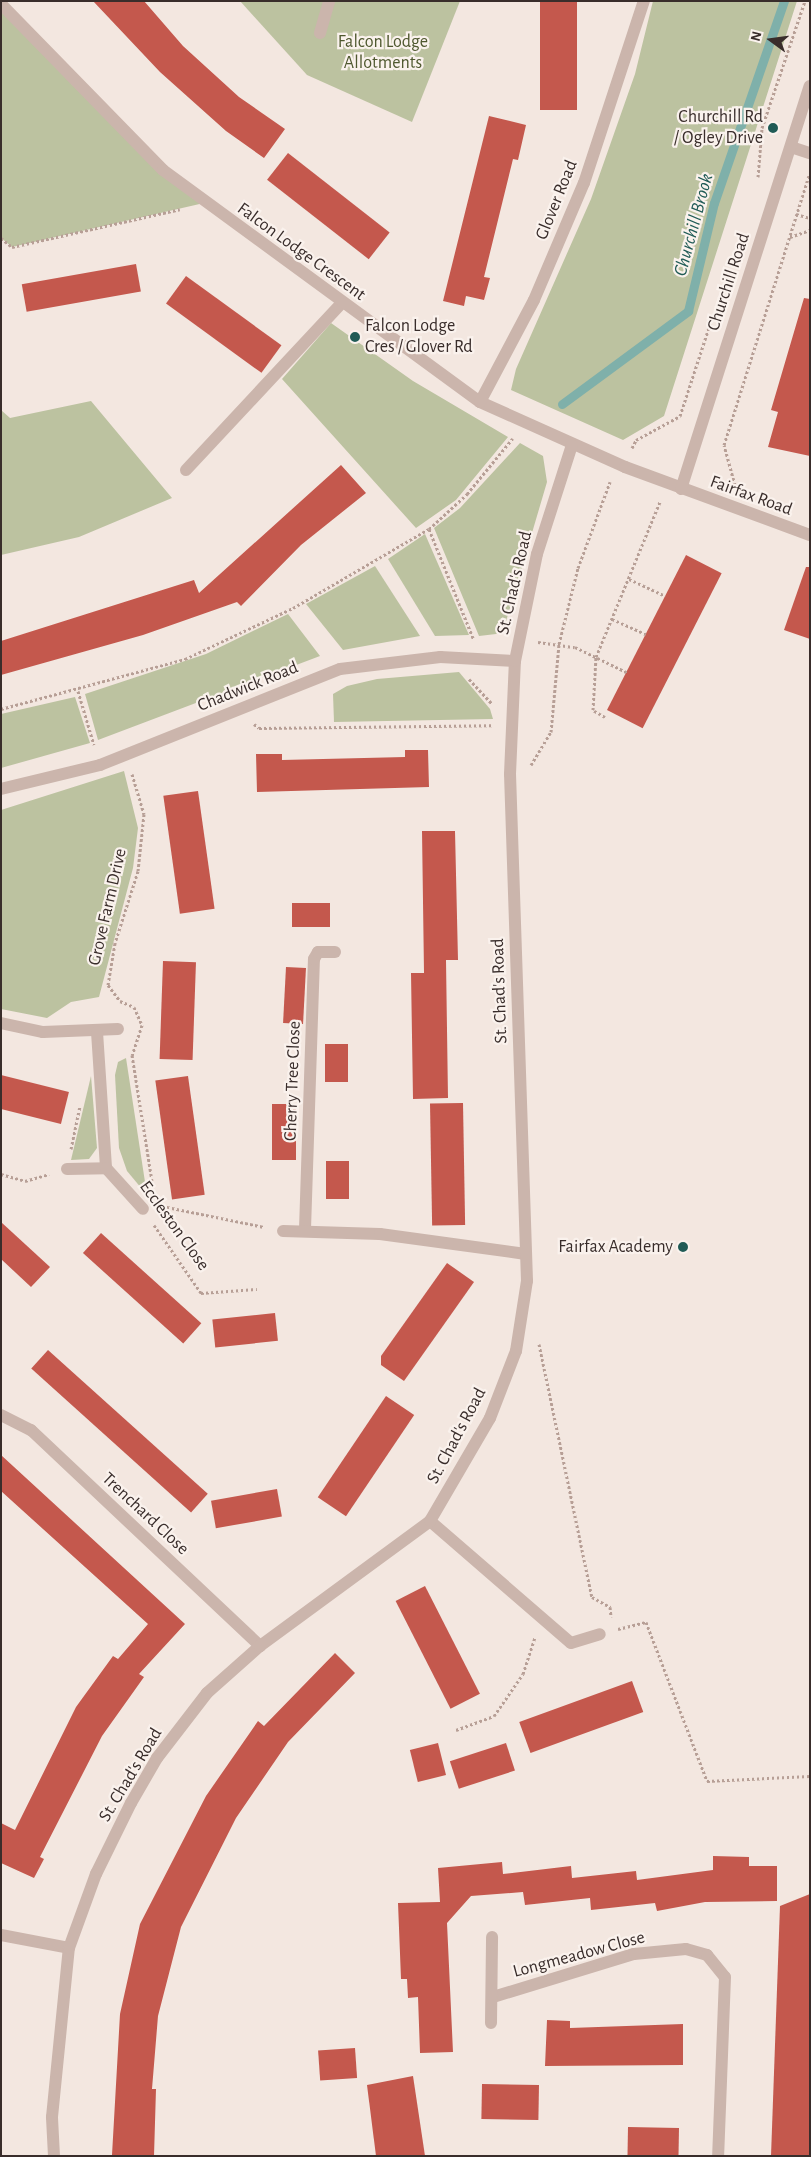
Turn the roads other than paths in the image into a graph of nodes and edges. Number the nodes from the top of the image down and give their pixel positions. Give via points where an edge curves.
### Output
1 (329, 1) edge
2 (644, 1) edge
3 (1, 4) edge
4 (320, 33) dead end
5 (810, 86) edge
6 (792, 147) junction
7 (810, 152) edge
8 (342, 304) junction
9 (480, 402) junction
10 (572, 445) junction
11 (186, 470) dead end
12 (681, 489) junction
13 (810, 535) edge
14 (515, 661) junction
15 (1, 789) edge
16 (335, 952) dead end
17 (1, 1023) edge
18 (118, 1029) dead end
19 (97, 1032) junction
20 (106, 1168) junction
21 (66, 1169) road end
22 (149, 1207) road end
23 (305, 1229) junction
24 (283, 1230) road end
25 (526, 1254) junction
26 (1, 1415) edge
27 (430, 1521) junction
28 (600, 1634) dead end
29 (260, 1646) junction
30 (1, 1935) edge
31 (492, 1937) dead end
32 (69, 1948) junction
33 (493, 1997) junction
34 (491, 2023) dead end
35 (54, 2156) edge
36 (718, 2156) edge

1 - 4 street
2 - 9 street, Glover Road via 584,184 534,300
3 - 8 street, Falcon Lodge Crescent via 110,118 204,203
5 - 6 street, Churchill Road
6 - 7 street
6 - 12 street, Churchill Road
8 - 9 street, Falcon Lodge Crescent
8 - 11 street
9 - 10 street, Falcon Lodge Crescent
10 - 12 street, Falcon Lodge Crescent
10 - 14 street, St. Chad's Road via 537,554
12 - 13 street, Fairfax Road
14 - 15 street, Chadwick Road via 448,657 340,669 100,765
14 - 25 street, St. Chad's Road via 510,774
16 - 23 street, Cherry Tree Close via 318,952 314,959
17 - 19 street via 43,1032
18 - 19 street
19 - 20 street
20 - 21 street
20 - 22 street, Eccleston Close
23 - 24 street
23 - 25 street
25 - 27 street, St. Chad's Road via 516,1351 490,1418
26 - 29 street, Trenchard Close via 31,1430
27 - 28 street via 571,1643
27 - 29 street, St. Chad's Road
29 - 32 street, St. Chad's Road via 207,1693 157,1758 96,1874
30 - 32 street
31 - 33 street, Longmeadow Close
32 - 35 street, St. Chad's Road via 53,2108
33 - 34 street, Longmeadow Close
33 - 36 street, Longmeadow Close via 634,1954 686,1948 707,1955 725,1977

